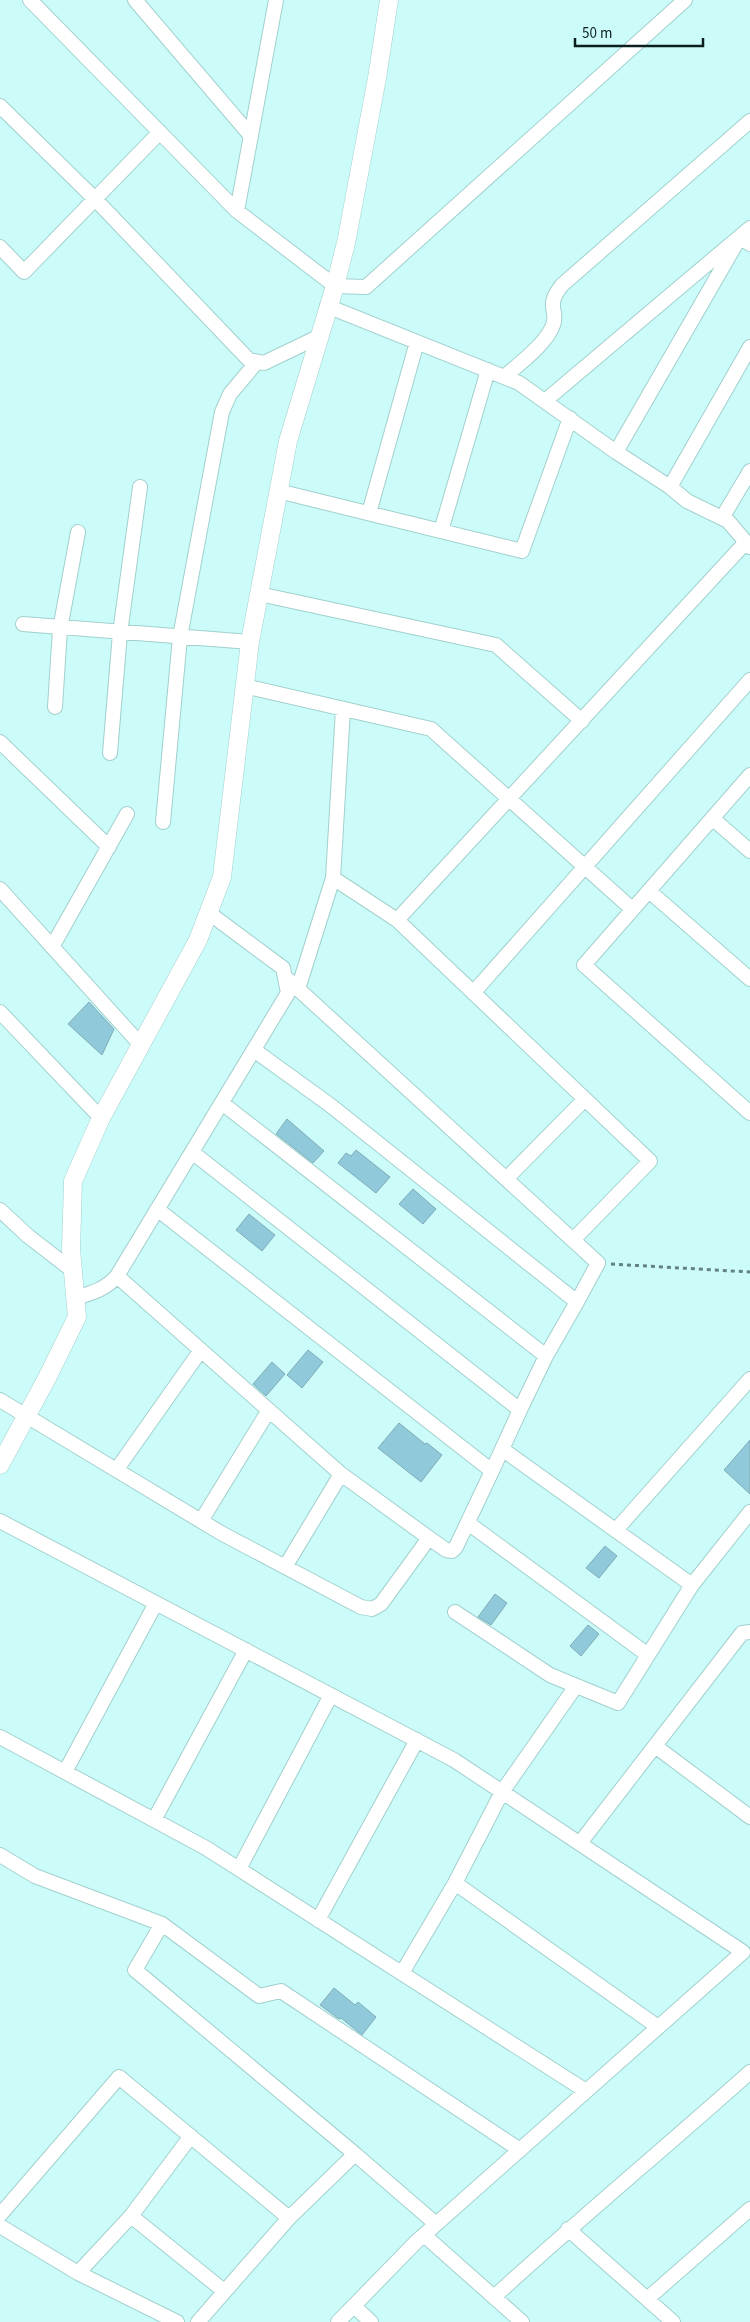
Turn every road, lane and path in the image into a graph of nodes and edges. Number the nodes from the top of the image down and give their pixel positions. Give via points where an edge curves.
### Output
1 (30, 0) edge
2 (135, 0) edge
3 (276, 0) edge
4 (388, 0) edge
5 (685, 0) edge
6 (0, 106) edge
7 (750, 121) edge
8 (160, 132) junction
9 (251, 136) junction
10 (95, 199) junction
11 (237, 211) junction
12 (747, 236) edge
13 (0, 247) edge
14 (335, 286) junction
15 (327, 306) junction
16 (318, 337) junction
17 (417, 342) junction
18 (750, 347) edge
19 (256, 363) junction
20 (488, 370) junction
21 (504, 377) junction
22 (546, 400) junction
23 (570, 418) junction
24 (616, 452) junction
25 (750, 471) edge
26 (140, 487) dead end
27 (670, 487) junction
28 (278, 491) junction
29 (369, 513) junction
30 (722, 518) junction
31 (441, 531) junction
32 (78, 532) dead end
33 (748, 545) edge
34 (259, 594) junction
35 (23, 624) dead end
36 (60, 628) junction
37 (120, 633) junction
38 (180, 637) junction
39 (250, 642) junction
40 (750, 680) edge
41 (244, 686) junction
42 (55, 707) dead end
43 (343, 709) junction
44 (582, 721) junction
45 (0, 742) edge
46 (110, 753) dead end
47 (750, 775) edge
48 (508, 799) junction
49 (127, 814) dead end
50 (712, 818) junction
51 (163, 822) dead end
52 (109, 847) junction
53 (750, 851) edge
54 (583, 867) junction
55 (333, 878) junction
56 (0, 889) edge
57 (649, 891) junction
58 (632, 909) junction
59 (208, 913) junction
60 (397, 920) junction
61 (52, 947) junction
62 (285, 977) junction
63 (750, 979) edge
64 (298, 989) junction
65 (473, 993) junction
66 (0, 1012) edge
67 (140, 1044) junction
68 (254, 1050) junction
69 (585, 1099) junction
70 (222, 1102) junction
71 (750, 1113) edge
72 (101, 1118) junction
73 (192, 1152) junction
74 (506, 1179) junction
75 (157, 1209) junction
76 (0, 1210) edge
77 (573, 1240) junction
78 (598, 1263) junction
79 (72, 1270) junction
80 (750, 1272) edge
81 (117, 1276) junction
82 (75, 1298) junction
83 (577, 1302) junction
84 (201, 1350) junction
85 (546, 1356) junction
86 (750, 1379) edge
87 (0, 1400) edge
88 (269, 1410) junction
89 (520, 1410) junction
90 (27, 1415) junction
91 (502, 1449) junction
92 (0, 1465) edge
93 (117, 1470) junction
94 (492, 1471) junction
95 (342, 1474) junction
96 (750, 1512) edge
97 (0, 1521) edge
98 (201, 1521) junction
99 (468, 1523) junction
100 (616, 1530) junction
101 (429, 1538) junction
102 (285, 1567) junction
103 (692, 1585) junction
104 (156, 1603) junction
105 (455, 1612) dead end
106 (750, 1632) edge
107 (246, 1650) junction
108 (648, 1655) junction
109 (576, 1686) junction
110 (331, 1695) junction
111 (0, 1737) edge
112 (417, 1740) junction
113 (655, 1746) junction
114 (65, 1772) junction
115 (502, 1792) junction
116 (750, 1817) edge
117 (154, 1820) junction
118 (580, 1843) junction
119 (0, 1855) edge
120 (239, 1869) junction
121 (455, 1883) junction
122 (318, 1920) junction
123 (162, 1924) junction
124 (402, 1973) junction
125 (658, 2027) junction
126 (750, 2072) edge
127 (586, 2091) junction
128 (190, 2136) junction
129 (520, 2150) junction
130 (355, 2154) junction
131 (750, 2208) edge
132 (0, 2215) edge
133 (131, 2216) junction
134 (288, 2218) junction
135 (436, 2224) junction
136 (0, 2226) edge
137 (568, 2229) junction
138 (424, 2235) junction
139 (78, 2273) junction
140 (224, 2292) junction
141 (494, 2296) junction
142 (647, 2299) junction
143 (354, 2306) junction
144 (177, 2322) edge
145 (198, 2322) edge
146 (338, 2322) edge
147 (371, 2322) edge
148 (522, 2322) edge
149 (673, 2322) edge

1 - 8 street
2 - 9 street
3 - 9 street
4 - 14 street via 375,88
5 - 14 street via 366,287
6 - 10 street
7 - 21 street via 562,285 553,296 554,324 549,334
8 - 10 street
8 - 11 street
9 - 11 street
10 - 13 street via 24,272
10 - 19 street
11 - 14 street
12 - 22 street
12 - 24 street
14 - 15 street
15 - 16 street
15 - 17 street
16 - 19 street via 264,363
16 - 28 street via 288,441
17 - 20 street
17 - 29 street
18 - 27 street
19 - 38 street via 230,394 222,412
20 - 21 street
20 - 31 street
21 - 22 street
22 - 23 street
23 - 24 street
23 - 31 street via 522,551
24 - 27 street
25 - 30 street
26 - 37 street
27 - 30 street via 686,501
28 - 29 street
28 - 34 street
29 - 31 street
30 - 33 street
32 - 36 street
33 - 44 street
34 - 39 street
34 - 44 street via 496,645
35 - 36 street
36 - 37 street
36 - 42 street
37 - 38 street
37 - 46 street
38 - 39 street
38 - 51 street
39 - 41 street
40 - 54 street
41 - 43 street
41 - 59 street via 222,877
43 - 48 street via 431,729
43 - 55 street
44 - 48 street
45 - 52 street
47 - 50 street
48 - 54 street
48 - 60 street
49 - 52 street
50 - 53 street
50 - 57 street
52 - 61 street
54 - 58 street
54 - 65 street
55 - 60 street
55 - 64 street
56 - 61 street
57 - 58 street
57 - 63 street
58 - 71 street via 584,965
59 - 62 street via 283,968
59 - 67 street via 198,940
60 - 65 street
61 - 67 street
62 - 64 street
62 - 68 street via 288,994
64 - 74 street
65 - 69 street
66 - 72 street
67 - 72 street
68 - 70 street
68 - 83 street via 330,1105
69 - 74 street
69 - 77 street via 650,1161
70 - 73 street
70 - 85 street
72 - 79 street via 73,1181
73 - 75 street
73 - 89 street
74 - 77 street
75 - 81 street
75 - 94 street
76 - 79 street
77 - 78 street
78 - 80 path
78 - 83 street
79 - 82 street
81 - 82 street via 100,1290
81 - 84 street
82 - 90 street via 77,1317
83 - 85 street
84 - 88 street
84 - 93 street
85 - 89 street
86 - 100 street
87 - 90 street
88 - 95 street
88 - 98 street
89 - 91 street
90 - 92 street
90 - 93 street
91 - 94 street
91 - 100 street
93 - 98 street
94 - 99 street
95 - 101 street
95 - 102 street
96 - 103 street
97 - 104 street
98 - 102 street
99 - 101 street via 452,1551
99 - 108 street
100 - 103 street
101 - 102 street via 381,1604 372,1609 361,1607
103 - 108 street
104 - 107 street
104 - 114 street
105 - 109 street via 550,1675
106 - 113 street via 742,1633
107 - 110 street
107 - 117 street
108 - 109 street via 618,1703
109 - 115 street
110 - 112 street
110 - 120 street
111 - 114 street
112 - 115 street
112 - 122 street
113 - 116 street
113 - 118 street
114 - 117 street
115 - 118 street
115 - 121 street
117 - 120 street
118 - 125 street via 742,1952
119 - 123 street via 35,1876
120 - 122 street
121 - 124 street
121 - 125 street
122 - 124 street
123 - 129 street via 259,1996 281,1991
123 - 130 street via 135,1970
124 - 127 street
125 - 127 street
126 - 137 street
127 - 129 street
128 - 132 street via 119,2077
128 - 133 street
128 - 134 street
129 - 135 street
130 - 134 street
130 - 135 street
131 - 142 street
133 - 139 street
133 - 140 street
134 - 140 street
135 - 138 street
136 - 139 street
137 - 141 street
137 - 142 street
138 - 141 street
138 - 143 street
139 - 144 street
140 - 145 street
141 - 148 street
142 - 149 street
143 - 146 street
143 - 147 street

